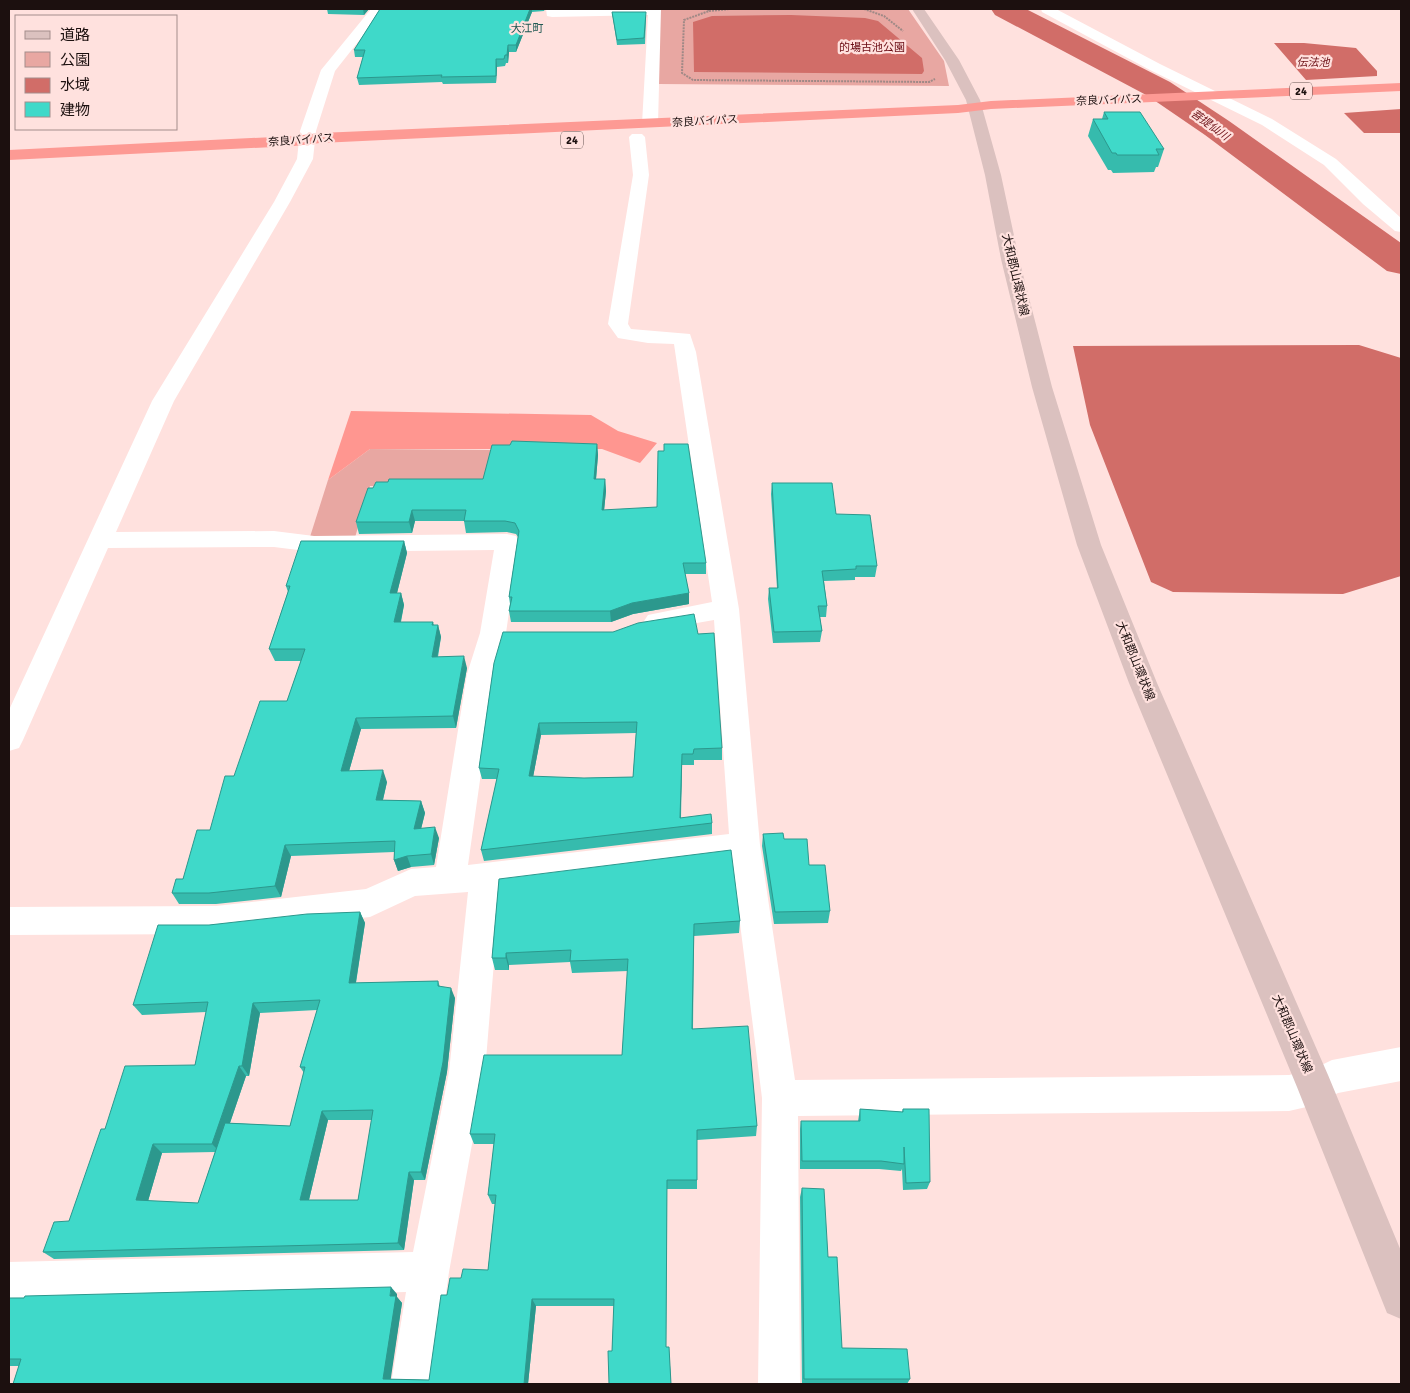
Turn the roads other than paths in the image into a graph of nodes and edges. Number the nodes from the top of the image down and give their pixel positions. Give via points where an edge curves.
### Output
1 (378, 9) edge
2 (552, 9) edge
3 (918, 9) edge
4 (1047, 9) edge
5 (655, 10) edge
6 (1401, 87) edge
7 (1401, 98) edge
8 (1217, 101) junction
9 (977, 113) junction
10 (643, 130) junction
11 (307, 146) junction
12 (9, 155) edge
13 (9, 167) edge
14 (1401, 227) edge
15 (101, 540) junction
16 (726, 609) junction
17 (632, 625) edge
18 (493, 633) junction
19 (521, 633) edge
20 (9, 740) edge
21 (745, 845) junction
22 (467, 878) junction
23 (9, 921) edge
24 (1401, 1064) edge
25 (1315, 1087) junction
26 (780, 1098) junction
27 (429, 1272) junction
28 (9, 1282) edge
29 (1401, 1299) edge
30 (412, 1384) edge
31 (779, 1384) edge

1 - 11 street via 328,70 308,131
2 - 5 street via 552,13
3 - 9 main road, 大和郡山環状線 via 952,60
4 - 8 street
5 - 10 street
6 - 8 highway, 奈良バイパス / 24
7 - 8 highway, 奈良バイパス / 24
8 - 9 highway, 奈良バイパス / 24 via 1134,110
8 - 9 highway, 奈良バイパス / 24 via 1121,99
8 - 14 street via 1267,122 1330,162
9 - 10 highway, 奈良バイパス / 24
9 - 25 main road, 大和郡山環状線 via 1042,388 1088,545 1143,683
10 - 11 highway, 奈良バイパス / 24
10 - 16 street via 642,175 618,324 625,334 683,338
11 - 12 highway, 奈良バイパス / 24
11 - 13 highway, 奈良バイパス / 24
11 - 15 street via 305,159 282,202 163,401
15 - 18 street via 274,540 314,544 507,542
15 - 20 street
16 - 17 street
16 - 21 street
18 - 19 street
18 - 22 street via 481,674
21 - 22 street
21 - 26 street
22 - 23 street via 411,882 370,903 216,920
22 - 27 street via 466,1072
24 - 25 street via 1332,1077
25 - 26 street via 1290,1093
25 - 29 main road, 大和郡山環状線
26 - 31 street
27 - 28 street
27 - 30 street

